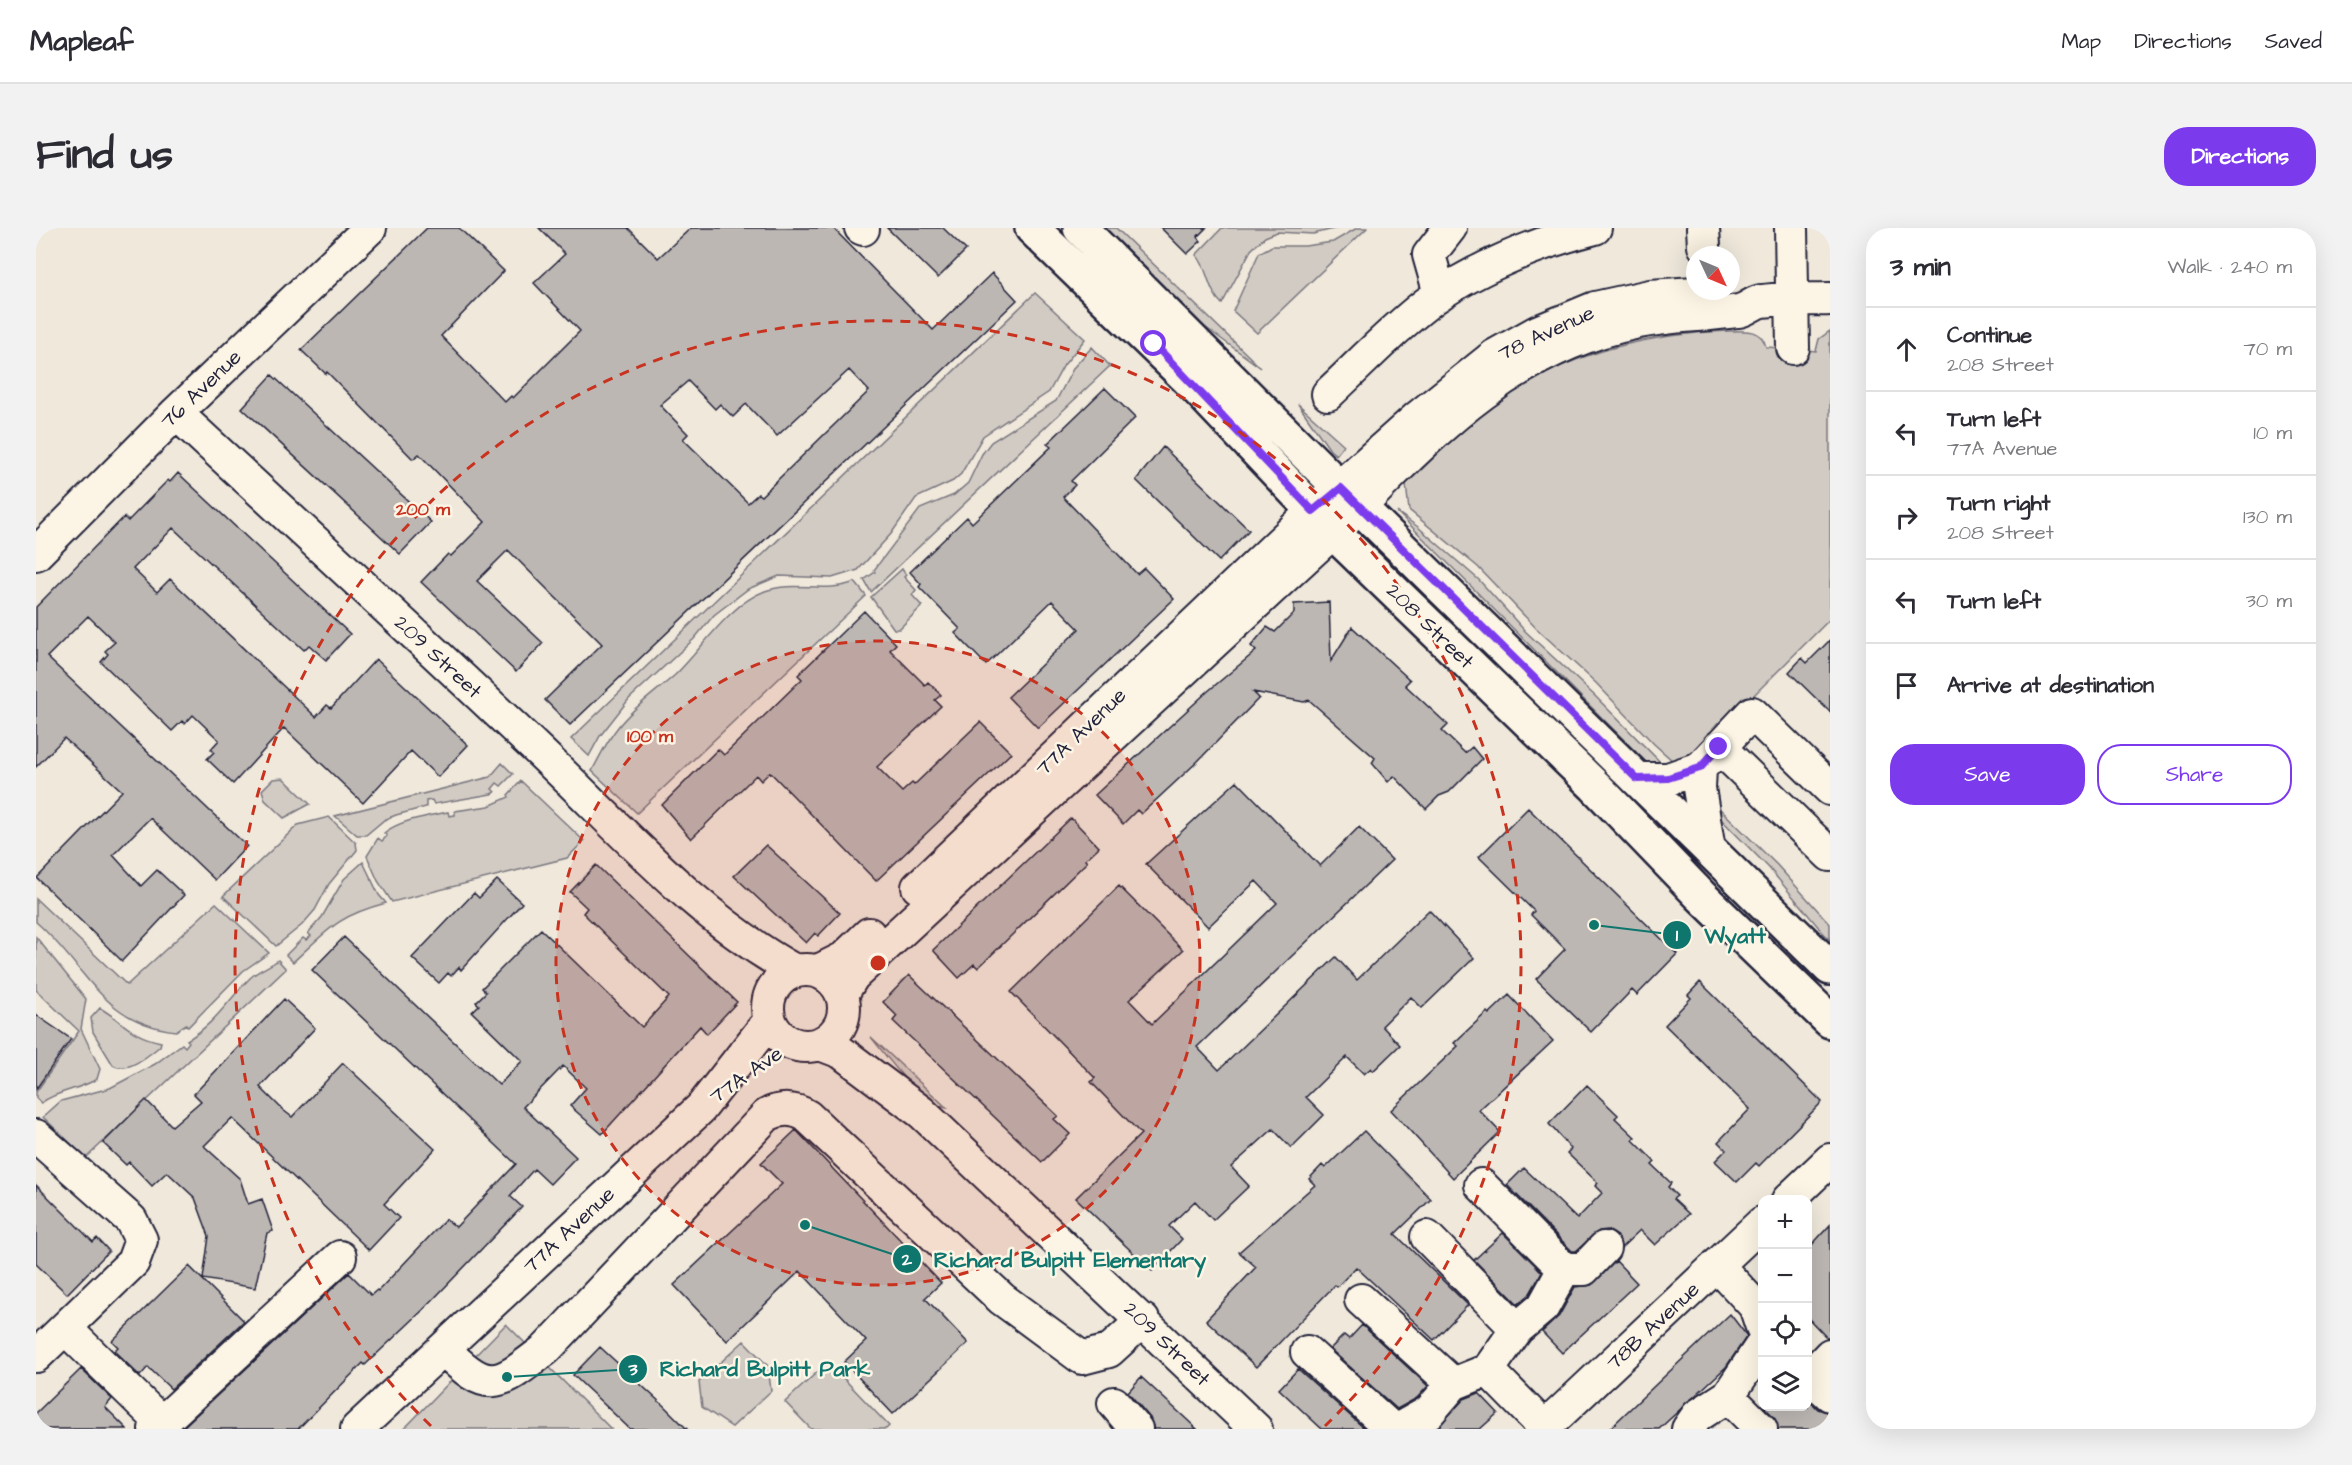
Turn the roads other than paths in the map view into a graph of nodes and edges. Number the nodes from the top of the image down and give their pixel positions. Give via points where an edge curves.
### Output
1 (370, 228) edge
2 (1032, 228) edge
3 (1080, 228) edge
4 (1450, 228) edge
5 (1595, 228) edge
6 (1791, 228) edge
7 (1440, 294) junction
8 (1830, 299) edge
9 (1792, 300) junction
10 (1792, 348) dead end
11 (1328, 394) dead end
12 (176, 413) junction
13 (1350, 497) junction
14 (1323, 521) junction
15 (36, 554) edge
16 (1710, 757) junction
17 (1637, 779) junction
18 (1830, 789) edge
19 (1709, 850) junction
20 (1830, 855) edge
21 (698, 903) junction
22 (1830, 968) edge
23 (807, 971) junction
24 (843, 1005) junction
25 (770, 1008) junction
26 (1830, 1021) edge
27 (806, 1044) junction
28 (701, 1107) junction
29 (921, 1112) junction
30 (36, 1136) edge
31 (1830, 1160) edge
32 (1481, 1185) dead end
33 (1793, 1195) edge
34 (1758, 1227) edge
35 (1427, 1237) dead end
36 (1604, 1248) dead end
37 (340, 1257) dead end
38 (1717, 1266) junction
39 (1564, 1269) junction
40 (1361, 1300) dead end
41 (1758, 1315) edge
42 (1143, 1320) junction
43 (65, 1328) junction
44 (1517, 1329) junction
45 (444, 1348) junction
46 (1758, 1351) edge
47 (1307, 1352) dead end
48 (36, 1356) edge
49 (1488, 1370) junction
50 (1454, 1384) junction
51 (1728, 1396) junction
52 (1114, 1403) dead end
53 (158, 1426) edge
54 (357, 1429) edge
55 (1136, 1429) edge
56 (1256, 1429) edge
57 (1392, 1429) edge
58 (1399, 1429) edge
59 (1544, 1429) edge
60 (1688, 1429) edge
61 (1761, 1429) edge

1 - 12 street, 76 Avenue
2 - 14 main road, 208 Street via 1187,378
3 - 13 main road, 208 Street
4 - 7 street via 1429,255
5 - 7 street via 1557,237
6 - 9 street
7 - 11 street
8 - 9 street, 78 Avenue
9 - 10 street
9 - 13 street, 78 Avenue via 1759,301 1736,312 1681,314 1632,323 1586,336 1540,356 1514,370
12 - 15 street, 76 Avenue
12 - 21 street, 209 Street
13 - 14 street, 77A Avenue
13 - 17 main road, 208 Street
14 - 23 street, 77A Avenue via 844,958
14 - 24 street, 77A Avenue via 853,976
14 - 26 main road, 208 Street
16 - 17 street via 1668,778
16 - 18 street via 1752,713
16 - 19 street via 1700,798
16 - 20 street
17 - 19 main road, 208 Street
19 - 22 main road, 208 Street
21 - 23 street, 209 Street via 776,961
21 - 25 street, 209 Street via 758,975
23 - 24 street via 828,976
23 - 25 street via 780,981
24 - 27 street via 839,1028
24 - 29 street, 209 Street
25 - 27 street via 783,1038
25 - 28 street, 77A Avenue
27 - 28 street, 77A Ave via 774,1053
27 - 29 street, 209 Street via 841,1052
28 - 45 street, 77A Avenue
29 - 42 street, 209 Street
30 - 43 street via 131,1220 141,1240 133,1262
31 - 33 street
32 - 39 street
34 - 38 street, 78B Avenue
35 - 44 street
36 - 39 street via 1584,1269
37 - 53 street
38 - 41 street via 1755,1306
38 - 59 street, 78B Avenue
39 - 44 street via 1543,1307
40 - 50 street
42 - 45 street via 1109,1351 1082,1358 1002,1299 807,1116 795,1110 780,1110 767,1115 546,1349 513,1374 495,1381 479,1378
42 - 56 street, 209 Street
43 - 48 street
43 - 53 street
44 - 49 street
45 - 54 street, 77A Avenue
46 - 51 street
47 - 57 street
49 - 50 street
49 - 59 street
50 - 58 street via 1429,1412
51 - 60 street via 1697,1416
51 - 61 street
52 - 55 street

